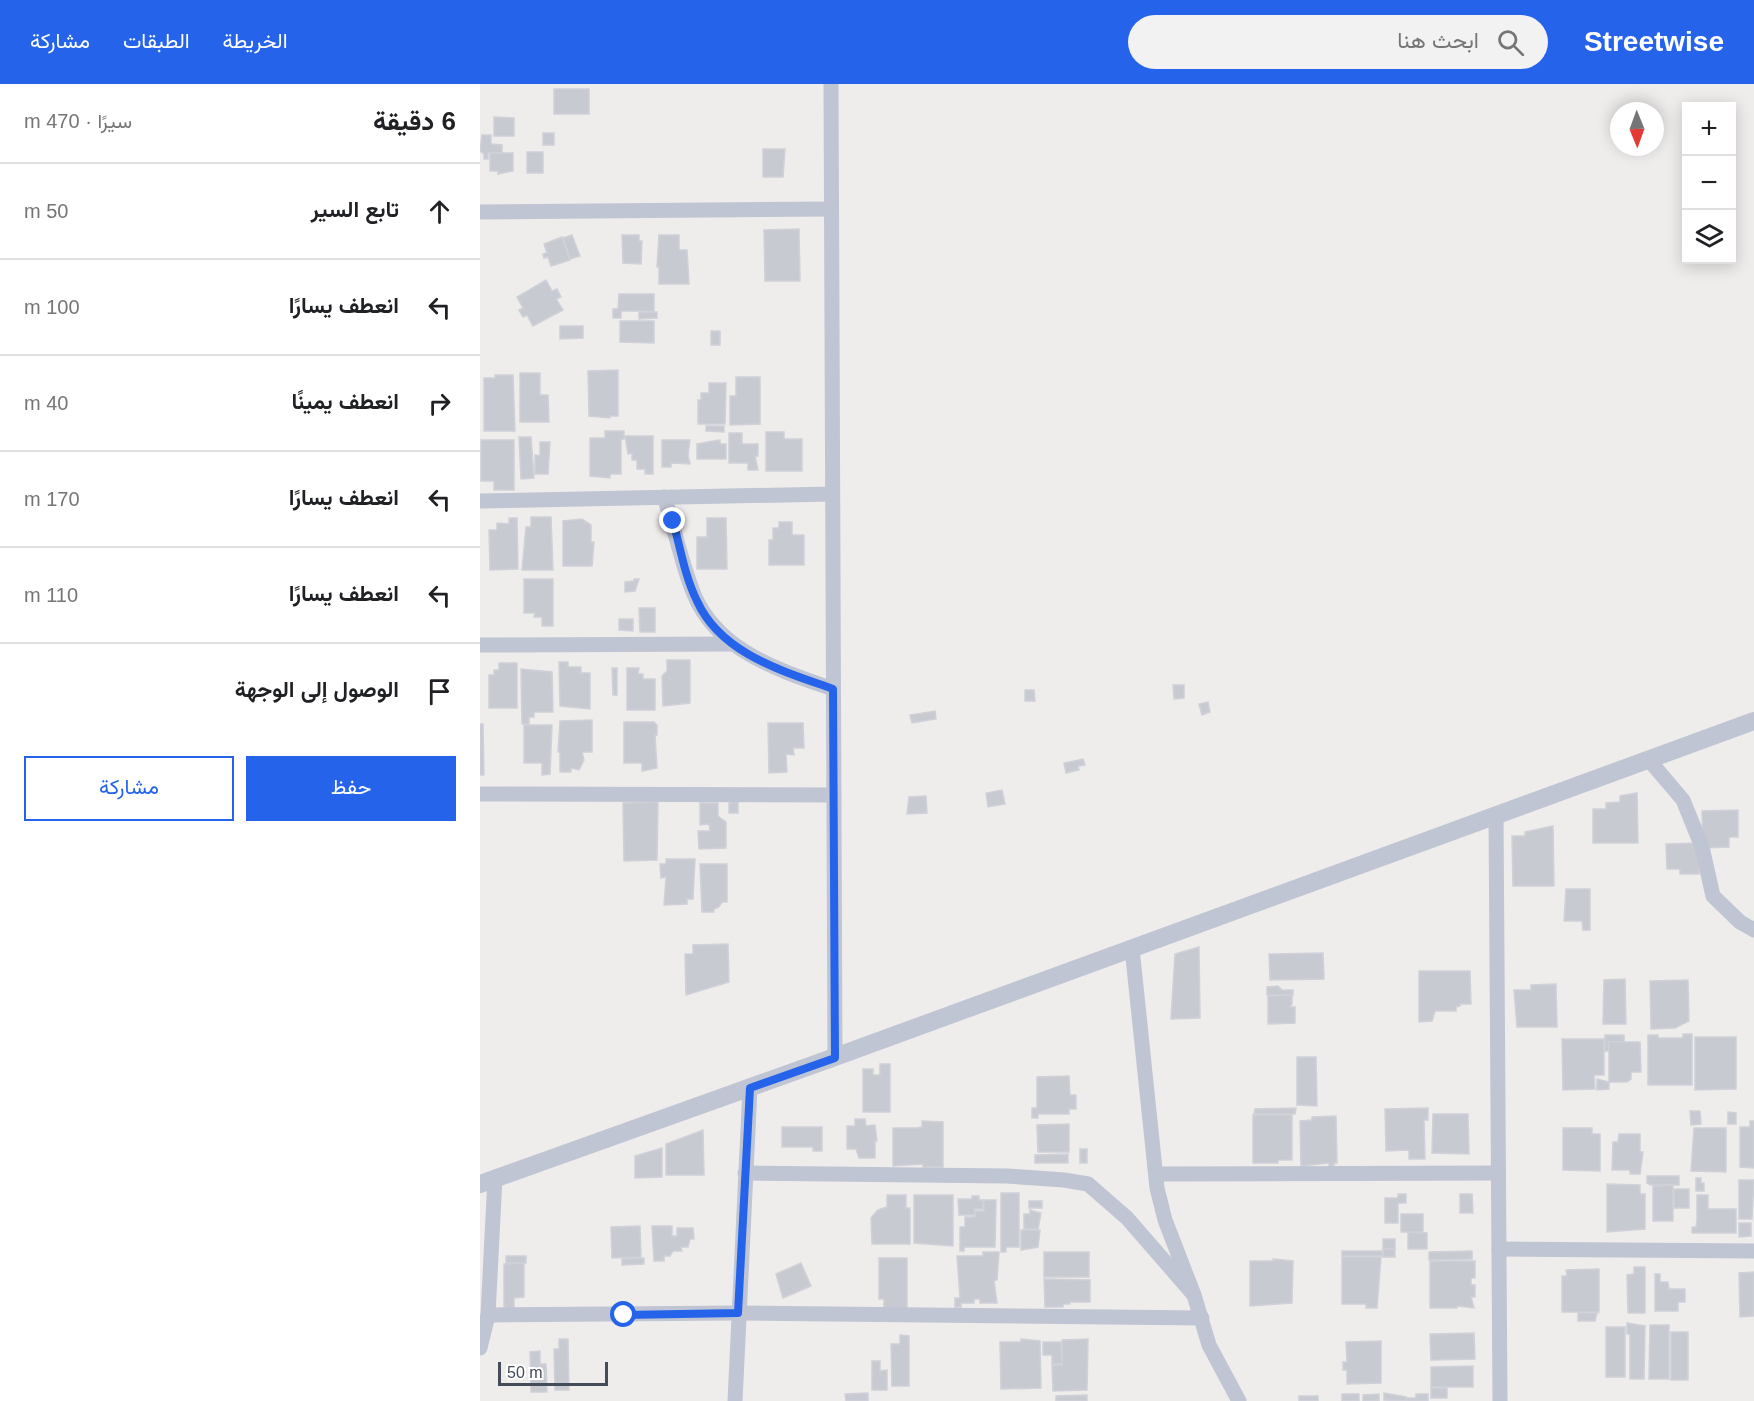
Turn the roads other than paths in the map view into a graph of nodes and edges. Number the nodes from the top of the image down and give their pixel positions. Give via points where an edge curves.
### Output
1 (831, 84) edge
2 (831, 209) junction
3 (480, 212) edge
4 (832, 495) junction
5 (664, 497) junction
6 (480, 501) edge
7 (731, 644) junction
8 (480, 645) edge
9 (833, 689) junction
10 (1754, 721) edge
11 (1648, 759) junction
12 (480, 794) edge
13 (834, 795) junction
14 (1496, 814) junction
15 (1754, 930) edge
16 (1132, 948) junction
17 (835, 1058) junction
18 (750, 1088) junction
19 (745, 1173) junction
20 (1498, 1173) junction
21 (1156, 1174) junction
22 (488, 1181) edge
23 (1499, 1249) junction
24 (1754, 1251) edge
25 (1194, 1295) junction
26 (738, 1313) junction
27 (488, 1315) junction
28 (1202, 1318) junction
29 (480, 1348) edge
30 (735, 1401) edge
31 (1239, 1401) edge
32 (1500, 1401) edge

1 - 2 street
2 - 3 street
2 - 4 street
4 - 5 street
4 - 9 street
5 - 6 street
5 - 7 street via 697,601 712,625
7 - 8 street
7 - 9 street via 772,667
9 - 13 street
10 - 11 street
11 - 14 street
11 - 15 street via 1683,800 1702,847 1713,896
12 - 13 street
13 - 17 street
14 - 16 street
14 - 20 street
16 - 17 street
16 - 21 street
17 - 18 street
18 - 19 street
18 - 22 street
19 - 25 street via 1007,1176 1088,1184 1127,1218
19 - 26 street
20 - 21 street
20 - 23 street
21 - 25 street via 1165,1220
22 - 27 street
23 - 24 street
23 - 32 street
25 - 28 street
26 - 27 street
26 - 28 street
26 - 30 street
27 - 29 street
28 - 31 street via 1209,1345

